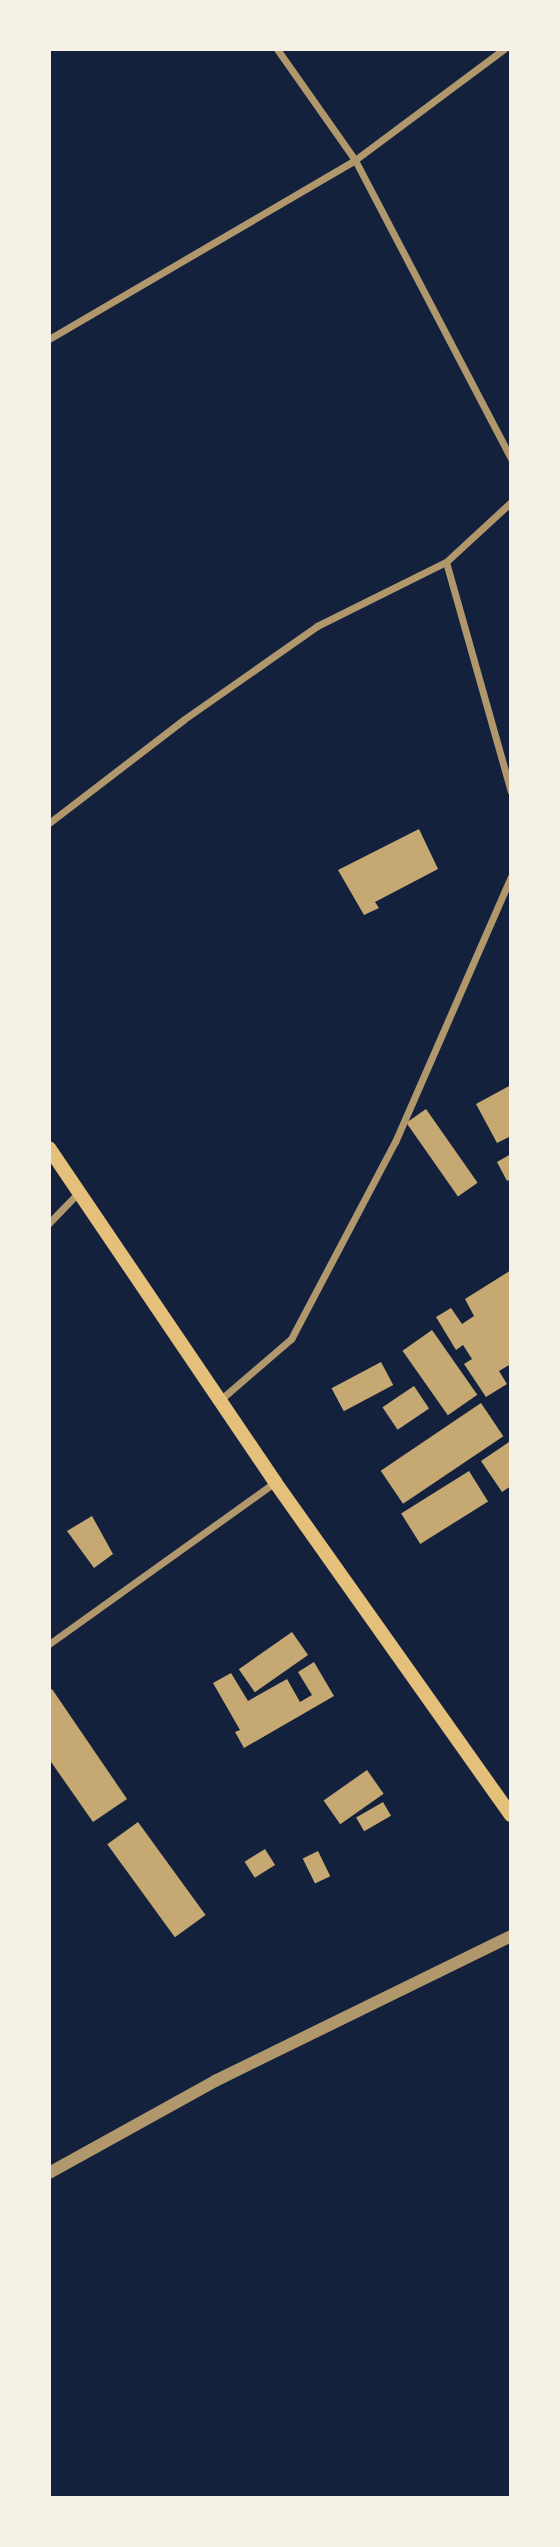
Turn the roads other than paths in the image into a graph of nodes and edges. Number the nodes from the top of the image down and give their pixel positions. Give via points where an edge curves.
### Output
1 (277, 49) edge
2 (504, 49) edge
3 (355, 160) junction
4 (49, 340) edge
5 (511, 459) edge
6 (511, 502) edge
7 (446, 562) junction
8 (511, 791) edge
9 (49, 823) edge
10 (511, 877) edge
11 (49, 1148) edge
12 (80, 1191) junction
13 (49, 1223) edge
14 (220, 1400) junction
15 (275, 1482) junction
16 (49, 1644) edge
17 (511, 1815) edge
18 (511, 1936) edge
19 (49, 2173) edge

1 - 3 street
2 - 3 street
3 - 4 street
3 - 5 street
6 - 7 street
7 - 8 street
7 - 9 street via 317,626 183,719
10 - 14 street via 395,1142 291,1339
11 - 12 main road
12 - 13 street
12 - 14 main road
14 - 15 main road
15 - 16 street
15 - 17 main road
18 - 19 street via 215,2081

